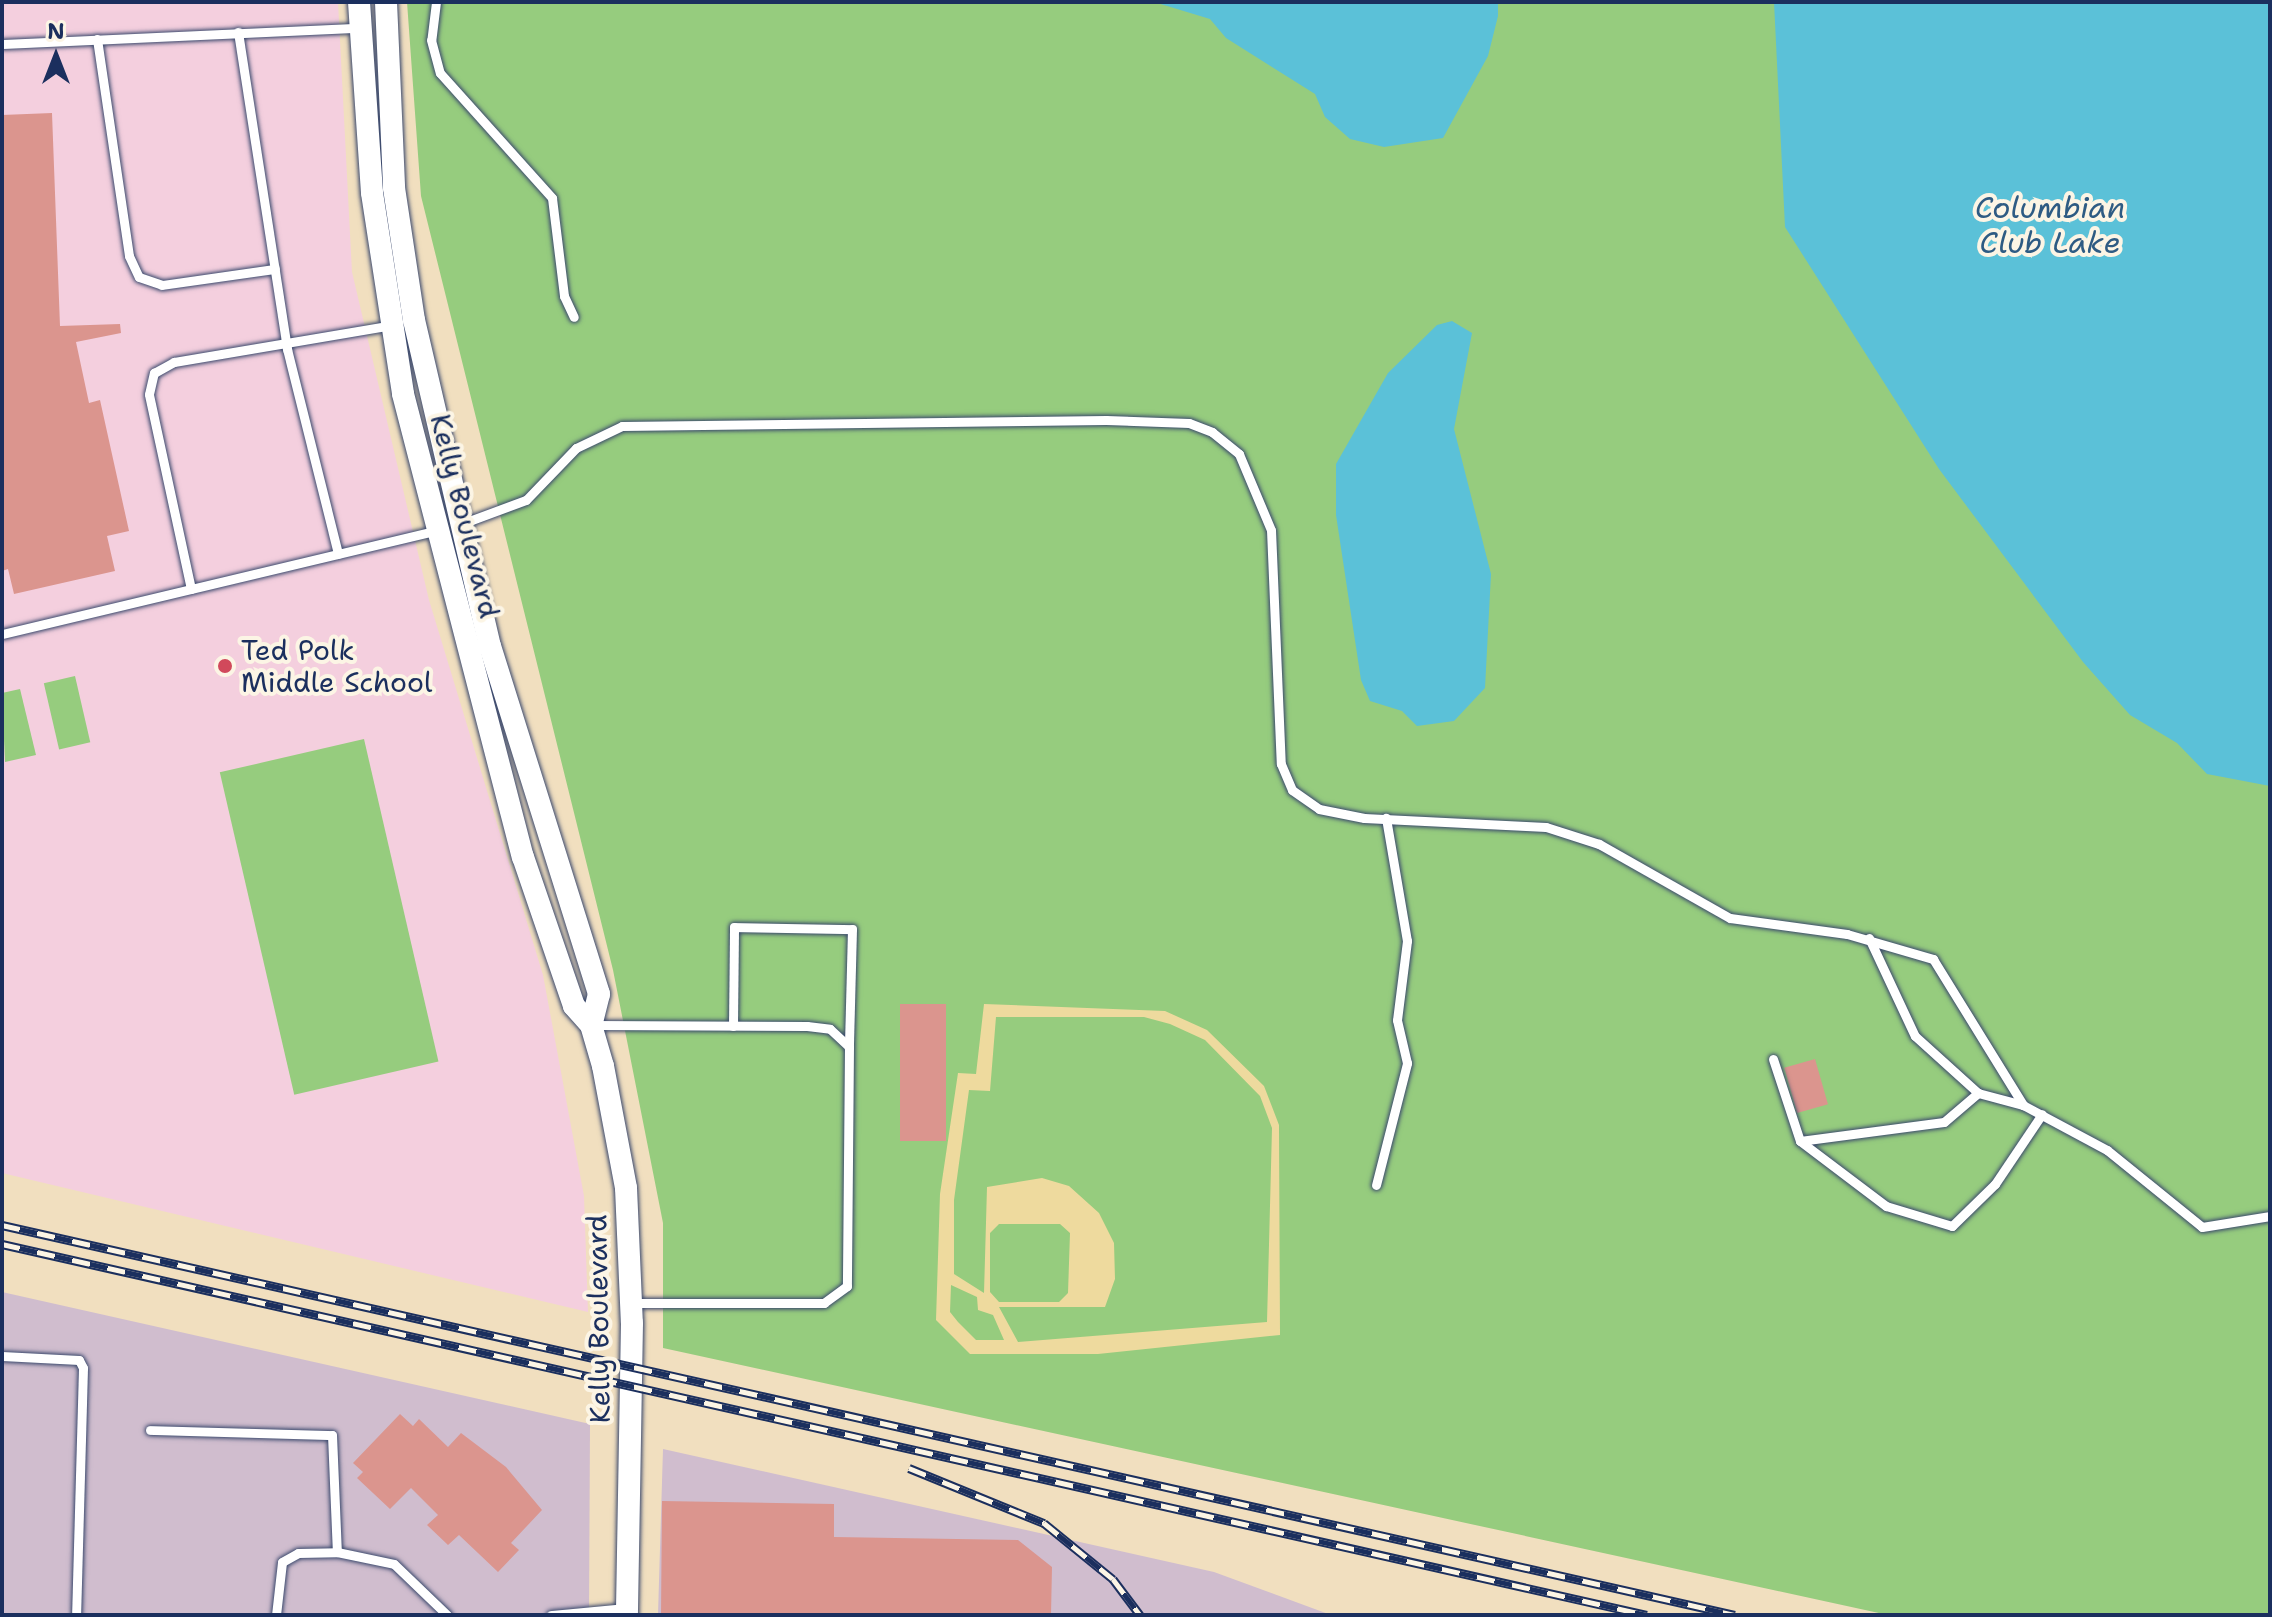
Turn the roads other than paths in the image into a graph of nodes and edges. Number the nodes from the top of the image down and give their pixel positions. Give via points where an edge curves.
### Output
1 (359, 2) edge
2 (386, 2) edge
3 (436, 2) edge
4 (360, 28) junction
5 (238, 32) junction
6 (97, 39) junction
7 (2, 44) edge
8 (275, 269) junction
9 (574, 317) dead end
10 (392, 325) junction
11 (287, 349) junction
12 (461, 524) junction
13 (438, 530) junction
14 (338, 554) junction
15 (191, 589) junction
16 (2, 634) edge
17 (1386, 818) junction
18 (1869, 938) junction
19 (591, 1025) junction
20 (733, 1026) junction
21 (849, 1047) junction
22 (1773, 1059) dead end
23 (1978, 1093) junction
24 (2023, 1105) junction
25 (2042, 1114) junction
26 (1800, 1141) junction
27 (1376, 1185) dead end
28 (2270, 1216) edge
29 (631, 1303) junction
30 (2, 1356) edge
31 (150, 1430) dead end
32 (337, 1552) junction
33 (627, 1612) edge
34 (76, 1615) edge
35 (276, 1615) edge
36 (447, 1615) edge
37 (551, 1615) edge

1 - 4 street, Kelly Boulevard
2 - 12 street, Kelly Boulevard via 394,188 414,320
3 - 9 lane via 431,40 440,73 552,198 564,296
4 - 5 lane
4 - 10 street, Kelly Boulevard
5 - 6 lane
5 - 8 lane
6 - 7 lane
6 - 8 lane via 132,267 149,284
8 - 11 lane
10 - 11 lane
10 - 13 street, Kelly Boulevard
11 - 14 lane
11 - 15 lane via 174,362 154,373 149,394
12 - 13 street
12 - 17 lane via 526,500 576,448 622,426 1189,423 1239,454 1258,485 1271,530 1281,764 1292,790 1319,809
12 - 19 street, Kelly Boulevard via 490,646 599,994
13 - 14 lane
13 - 19 street, Kelly Boulevard via 523,857 574,1006
14 - 15 lane
15 - 16 lane
17 - 18 lane via 1546,827 1599,844 1730,918
17 - 27 lane via 1407,941 1397,1020 1407,1063
18 - 23 lane via 1915,1036
18 - 24 lane via 1933,959
19 - 20 lane
19 - 29 street, Kelly Boulevard via 626,1188
20 - 21 lane via 830,1029
20 - 21 lane via 734,927 852,929
21 - 29 lane via 847,1286 824,1303
22 - 26 lane
23 - 24 lane
23 - 26 lane via 1944,1122
24 - 25 lane
25 - 26 lane via 1995,1184 1952,1226 1926,1224 1886,1206
25 - 28 lane via 2107,1150 2202,1227
29 - 33 street, Kelly Boulevard
30 - 34 lane via 79,1360 83,1368
31 - 32 lane via 332,1435
32 - 35 lane via 298,1553 282,1562
32 - 36 lane via 394,1564
33 - 37 lane

